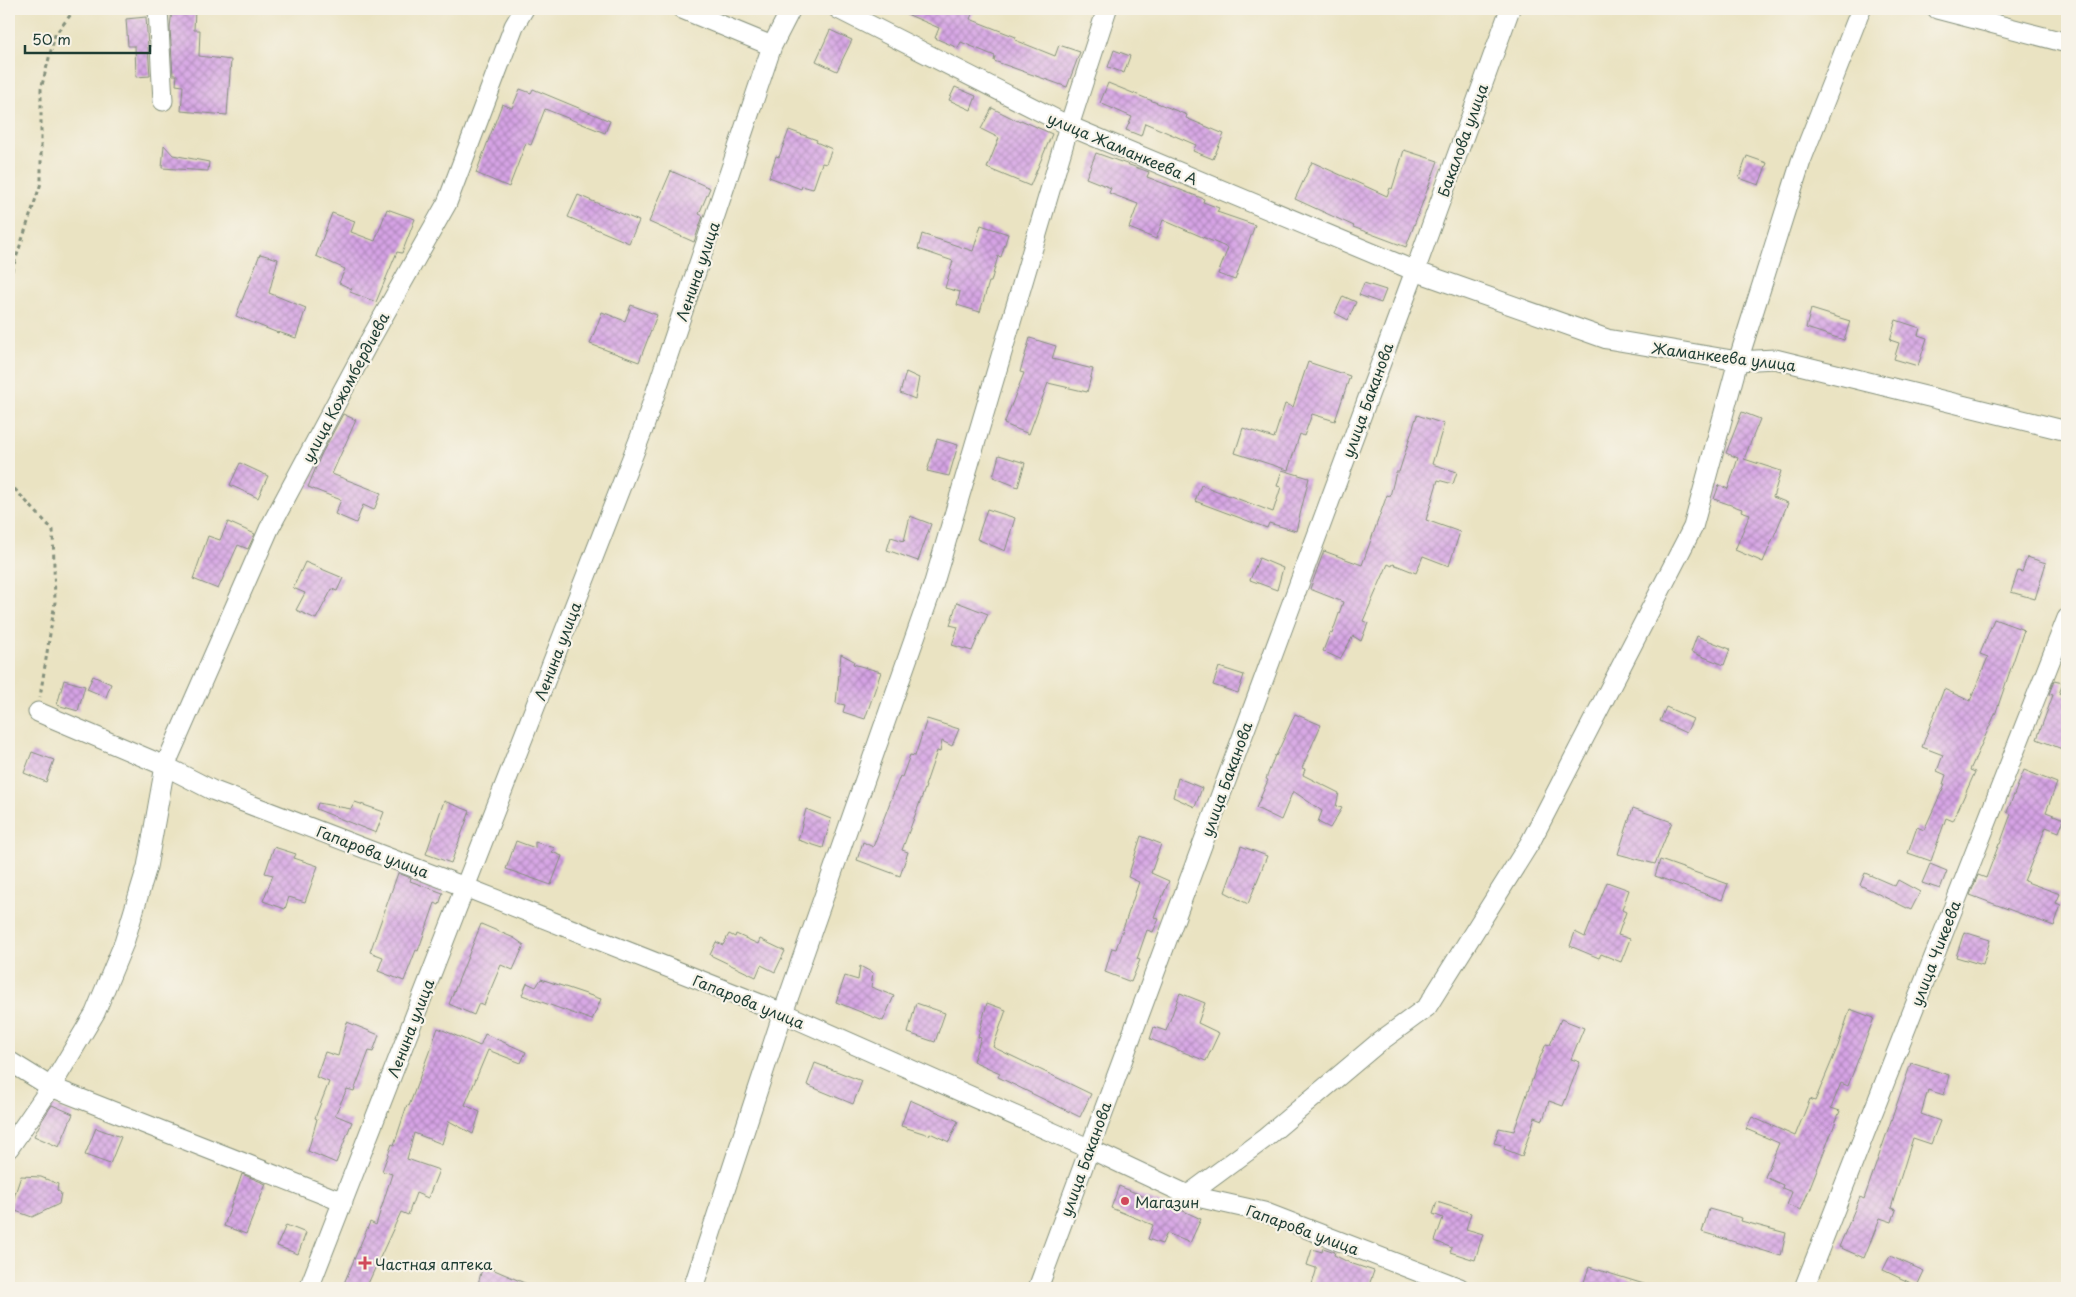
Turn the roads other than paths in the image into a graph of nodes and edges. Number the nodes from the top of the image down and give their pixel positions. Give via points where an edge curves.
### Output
1 (158, 9) edge
2 (524, 9) edge
3 (682, 9) edge
4 (791, 9) edge
5 (838, 9) edge
6 (1107, 9) edge
7 (1510, 9) edge
8 (1861, 9) edge
9 (1937, 9) edge
10 (2067, 43) edge
11 (772, 46) junction
12 (163, 101) dead end
13 (1068, 126) junction
14 (1415, 271) junction
15 (1738, 361) junction
16 (2067, 431) edge
17 (2067, 618) edge
18 (38, 712) road end
19 (166, 766) junction
20 (465, 887) junction
21 (783, 1014) junction
22 (9, 1061) edge
23 (51, 1087) junction
24 (9, 1148) edge
25 (1088, 1148) junction
26 (1188, 1195) junction
27 (343, 1202) junction
28 (309, 1288) edge
29 (694, 1288) edge
30 (1038, 1288) edge
31 (1460, 1288) edge
32 (1804, 1288) edge

1 - 12 street
2 - 19 street, улица Кожомбердиева via 514,26 447,203 269,529
3 - 11 street
4 - 11 street, Ленина улица
5 - 13 street, улица Жаманкеева А
6 - 13 street
7 - 14 street, Бакалова улица
8 - 15 street via 1801,161
9 - 10 street
11 - 20 street, Ленина улица via 644,427
13 - 14 street, улица Жаманкеева А
13 - 21 street via 933,586
14 - 15 street, Жаманкеева улица via 1607,340
14 - 25 street, улица Баканова
15 - 16 street, Жаманкеева улица via 1776,359
15 - 26 street via 1693,527 1531,841 1427,1007 1378,1043 1264,1139
17 - 32 street, улица Чикеева
18 - 19 street, Гапарова улица
19 - 20 street, Гапарова улица via 212,790
19 - 23 street, улица Кожомбердиева via 147,866 124,943 95,1013
20 - 21 street, Гапарова улица
20 - 27 street, Ленина улица
21 - 25 street, Гапарова улица
21 - 29 street
22 - 23 street
23 - 24 street, улица Кожомбердиева
23 - 27 street
25 - 26 street, Гапарова улица
25 - 30 street, улица Баканова
26 - 31 street, Гапарова улица via 1264,1212
27 - 28 street, Ленина улица

